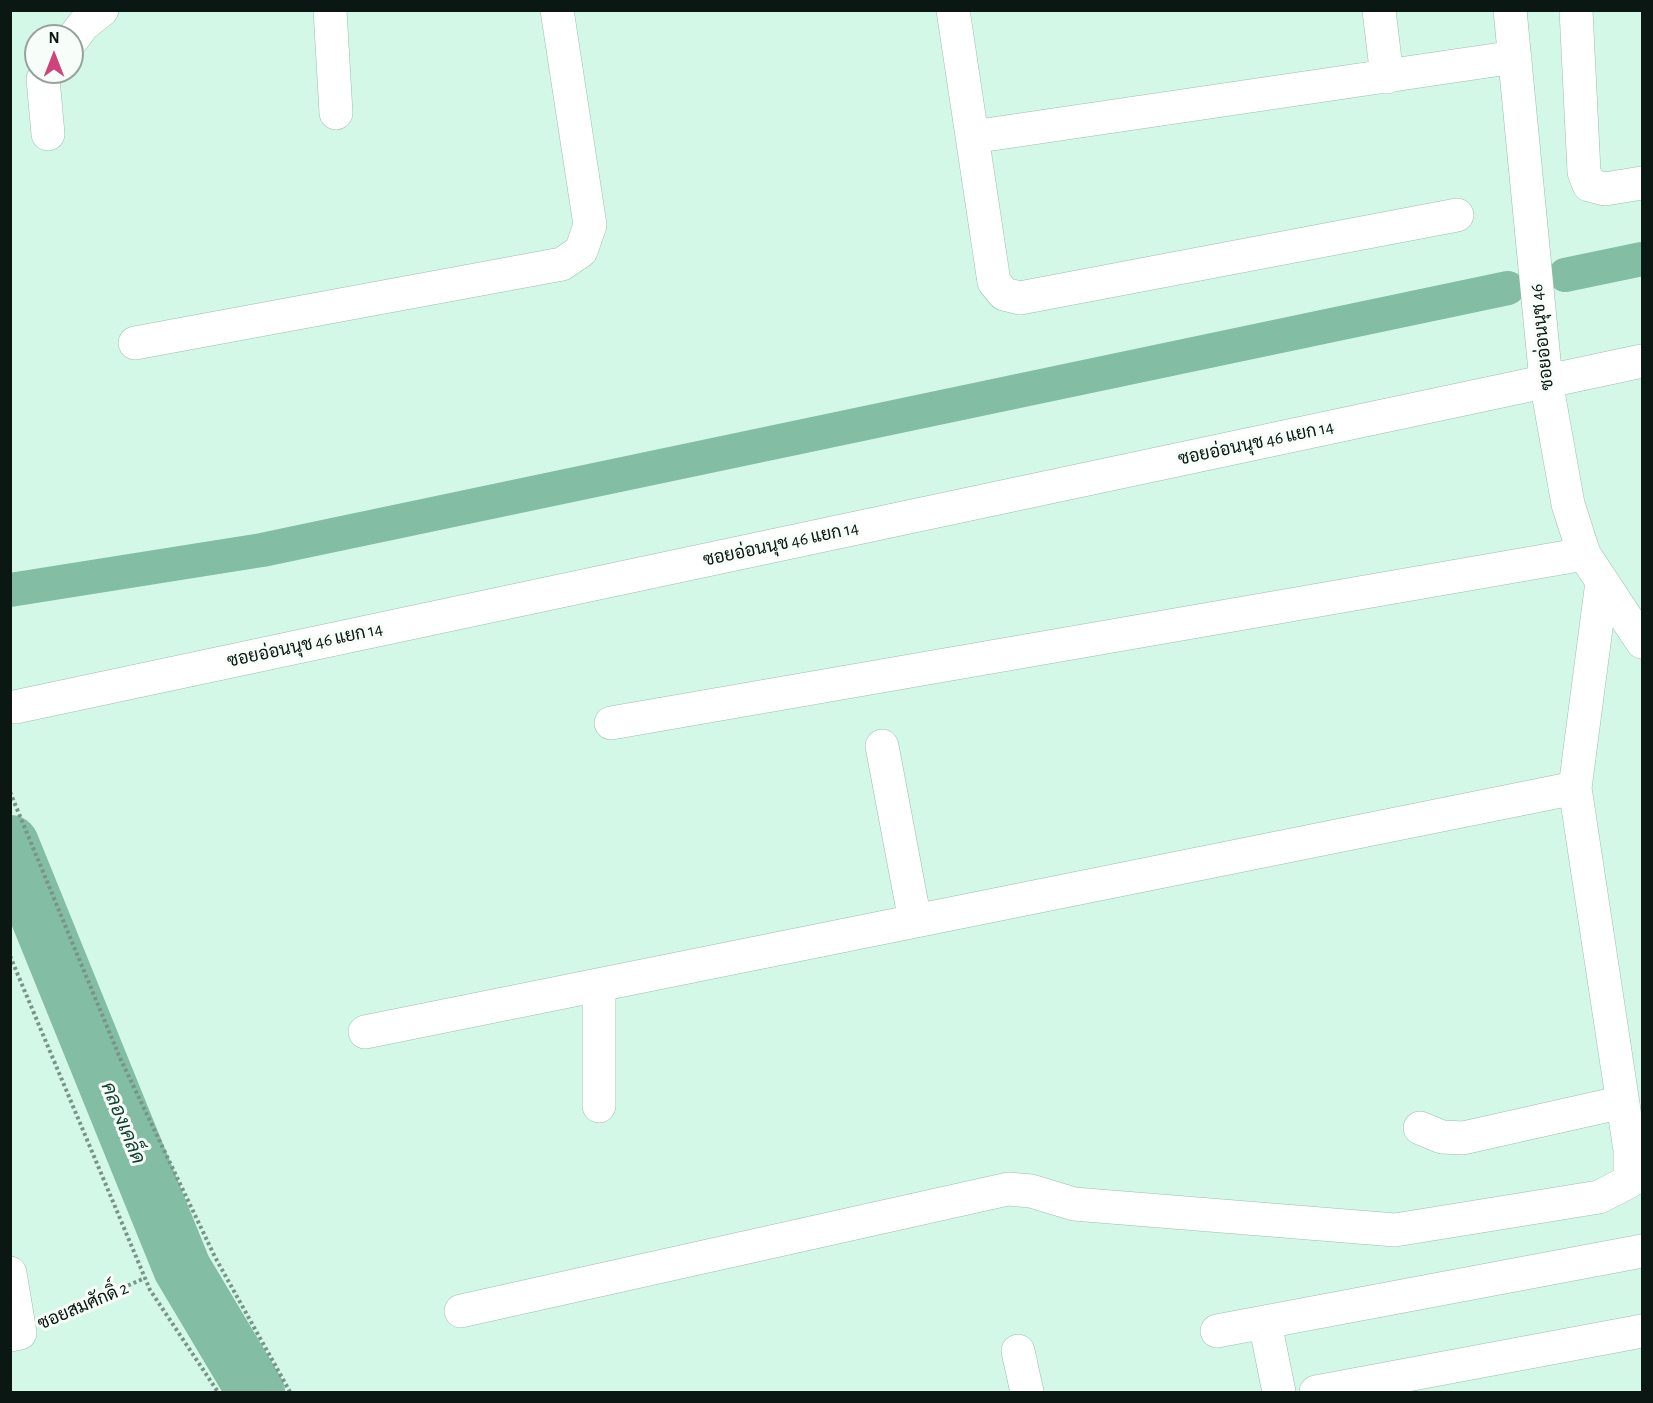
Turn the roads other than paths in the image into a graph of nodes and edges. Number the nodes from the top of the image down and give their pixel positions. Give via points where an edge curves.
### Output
1 (102, 10) edge
2 (330, 10) edge
3 (557, 10) edge
4 (953, 10) edge
5 (1379, 10) edge
6 (1510, 10) edge
7 (1575, 10) edge
8 (84, 24) edge
9 (1515, 57) junction
10 (1388, 77) junction
11 (43, 84) edge
12 (336, 113) dead end
13 (48, 134) dead end
14 (972, 137) junction
15 (1642, 183) edge
16 (1457, 215) dead end
17 (135, 343) dead end
18 (1642, 361) edge
19 (1546, 381) junction
20 (1584, 554) junction
21 (1602, 582) junction
22 (1642, 642) edge
23 (15, 707) dead end
24 (611, 723) dead end
25 (882, 746) dead end
26 (1575, 788) junction
27 (915, 921) junction
28 (599, 985) junction
29 (365, 1032) dead end
30 (1623, 1102) junction
31 (599, 1106) dead end
32 (1420, 1128) dead end
33 (1642, 1251) edge
34 (10, 1273) edge
35 (461, 1311) dead end
36 (1265, 1323) junction
37 (1217, 1331) dead end
38 (1642, 1331) edge
39 (15, 1334) edge
40 (1018, 1351) dead end
41 (1027, 1392) edge
42 (1279, 1392) edge
43 (1316, 1392) edge

1 - 8 street
2 - 12 street
3 - 17 street via 590,225 581,251 562,264
4 - 14 street
5 - 10 street
6 - 9 street, ซอยอ่อนนุช 46
7 - 15 street via 1584,172 1589,185 1605,189
9 - 10 street
9 - 19 street, ซอยอ่อนนุช 46
10 - 14 street
11 - 13 street
14 - 16 street via 994,282 1004,294 1020,298
18 - 19 street, ซอยอ่อนนุช 46 แยก 14
19 - 20 street, ซอยอ่อนนุช 46 via 1568,504
19 - 23 street, ซอยอ่อนนุช 46 แยก 14
20 - 21 street, ซอยอ่อนนุช 46
20 - 24 street
21 - 22 street, ซอยอ่อนนุช 46
21 - 26 street
25 - 27 street
26 - 27 street
26 - 30 street
27 - 28 street
28 - 29 street
28 - 31 street
30 - 32 street via 1463,1138 1442,1137
30 - 35 street via 1630,1180 1599,1197 1395,1230 1074,1204 1031,1191 1008,1189
33 - 36 street
34 - 39 street, ซอยสมศักดิ์ 2
36 - 37 street
36 - 42 street
38 - 43 street
40 - 41 street

